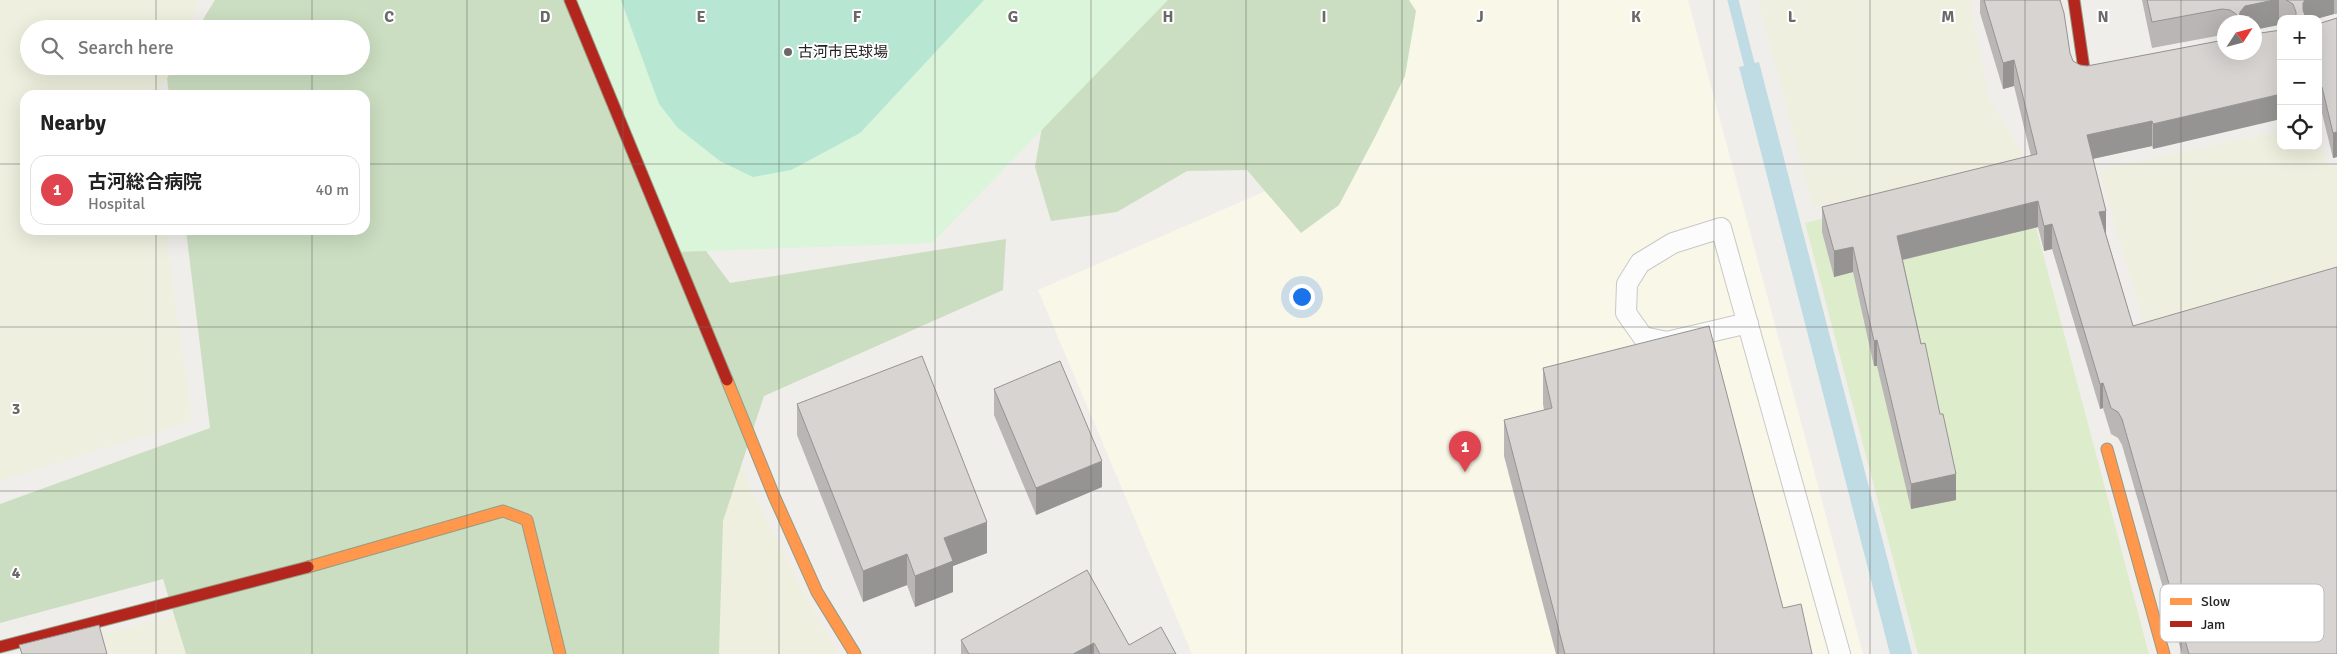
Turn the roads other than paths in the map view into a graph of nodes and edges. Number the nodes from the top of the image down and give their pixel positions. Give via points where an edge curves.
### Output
1 (570, 0) edge
2 (2074, 0) edge
3 (2122, 69) edge
4 (1748, 323) junction
5 (2107, 448) dead end
6 (2160, 640) edge
7 (0, 647) edge
8 (560, 654) edge
9 (855, 654) edge
10 (1840, 654) edge

1 - 9 street via 774,496 817,592
2 - 3 street via 2085,76
4 - 4 lane via 1721,228 1673,242 1640,263 1627,284 1626,313 1643,337 1667,342
4 - 10 lane
5 - 6 street
7 - 8 street via 266,579 502,510 527,520

